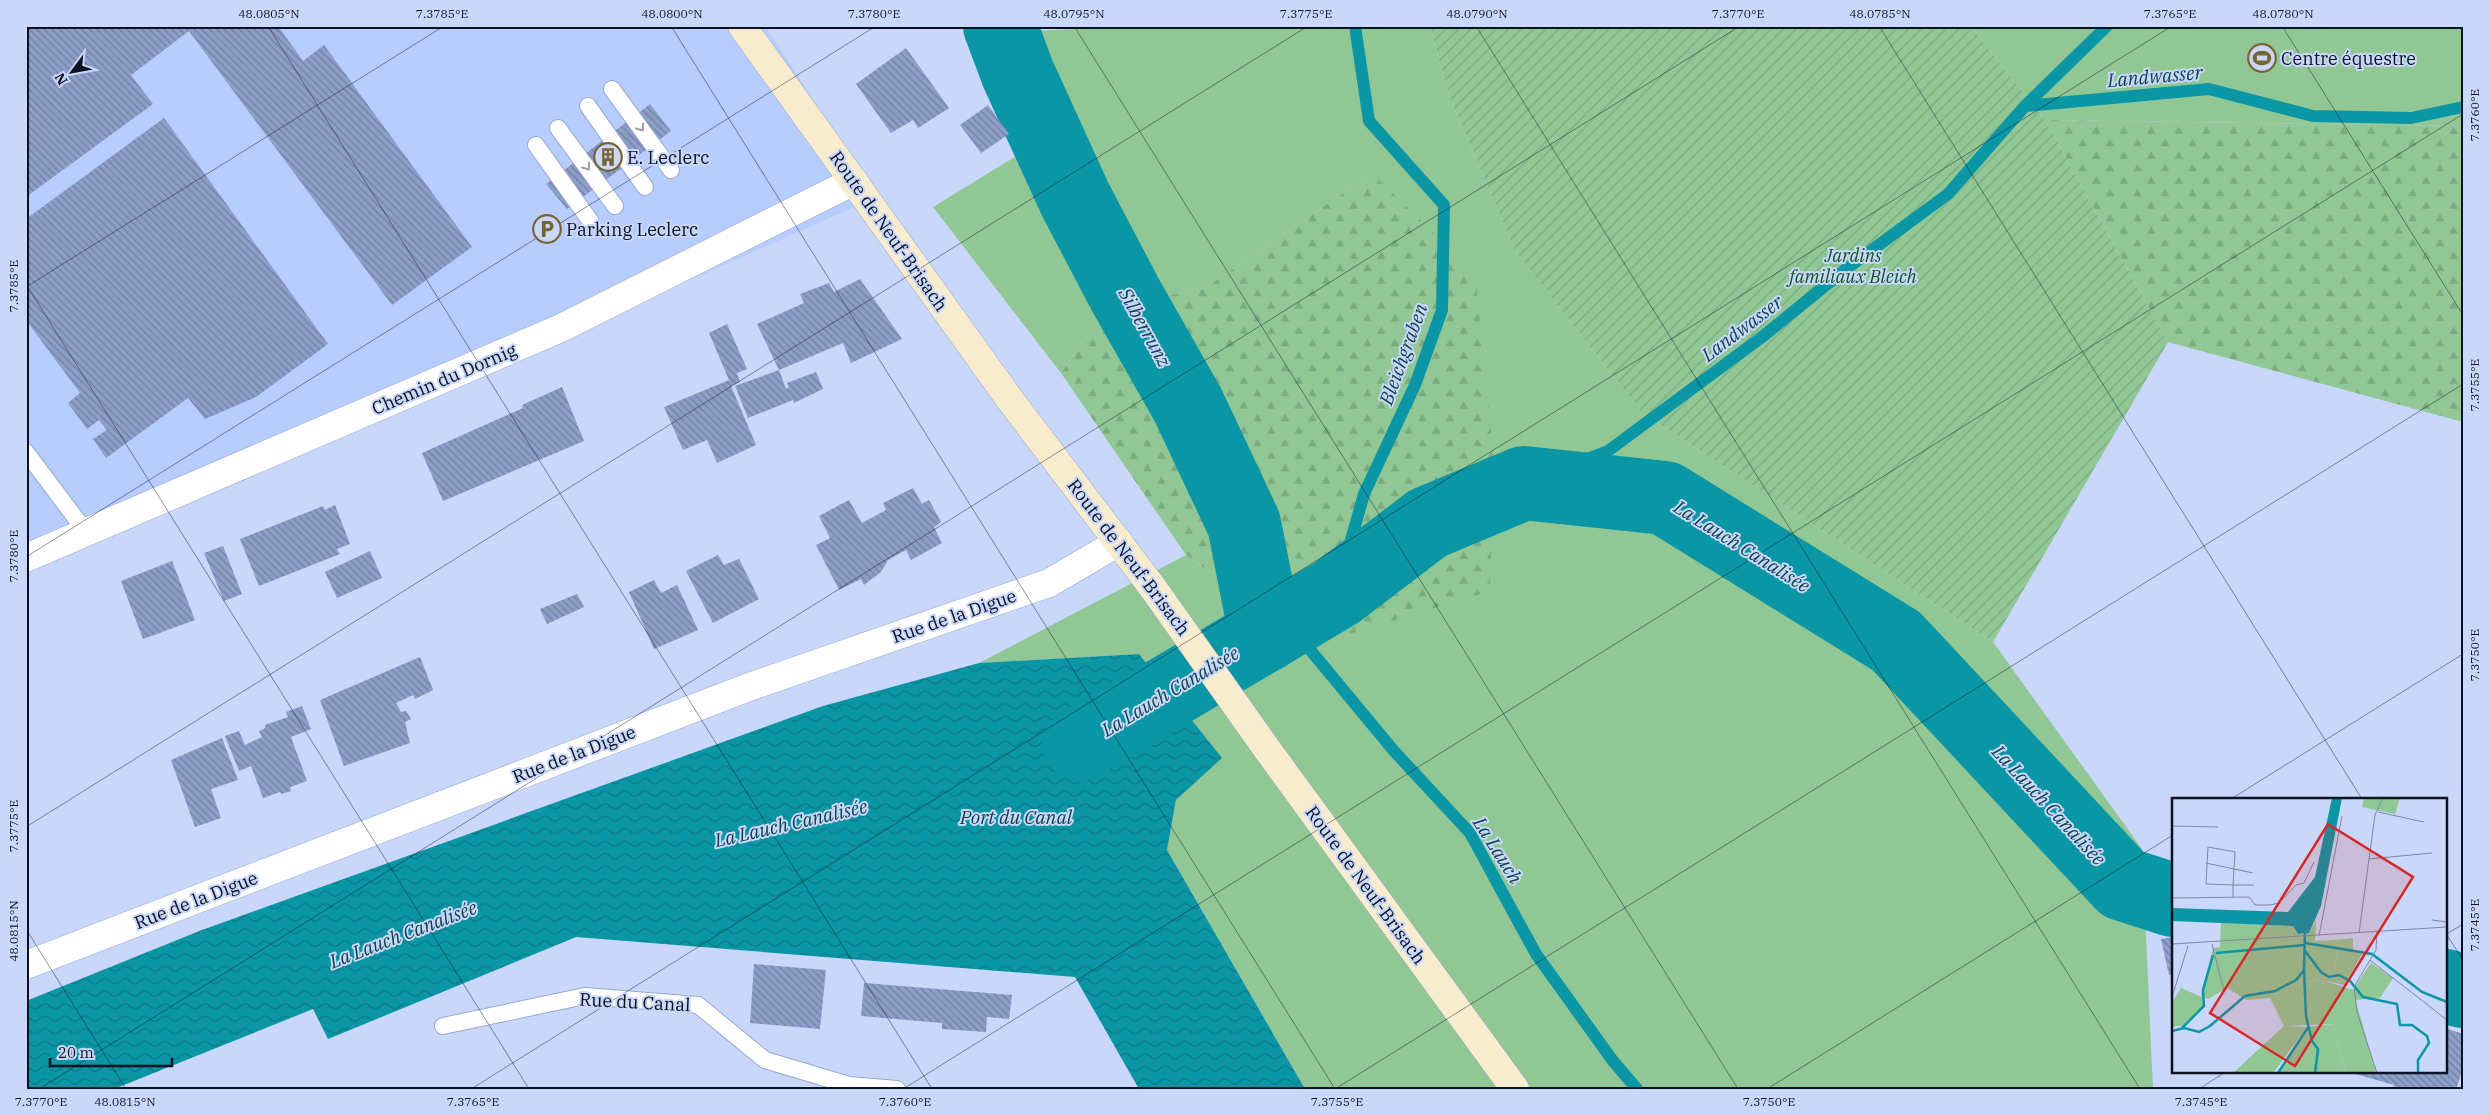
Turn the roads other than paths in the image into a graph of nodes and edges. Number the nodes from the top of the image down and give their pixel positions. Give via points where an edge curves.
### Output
1 (742, 26) edge
2 (612, 89) dead end
3 (588, 106) dead end
4 (558, 128) dead end
5 (536, 144) dead end
6 (671, 170) dead end
7 (854, 181) junction
8 (645, 187) dead end
9 (615, 206) dead end
10 (591, 222) dead end
11 (26, 452) edge
12 (86, 532) junction
13 (1119, 542) junction
14 (26, 558) edge
15 (26, 965) edge
16 (443, 1026) dead end
17 (897, 1089) edge
18 (1514, 1089) edge

1 - 7 main road, Route de Neuf-Brisach
2 -> 6 lane
3 - 8 lane
4 -> 9 lane
5 - 10 lane
7 - 12 street, Chemin du Dornig via 561,328
7 - 13 main road, Route de Neuf-Brisach via 1006,393
11 - 12 lane
12 - 14 street, Chemin du Dornig
13 - 15 street, Rue de la Digue via 1049,583 749,687
13 - 18 main road, Route de Neuf-Brisach
16 - 17 lane, Rue du Canal via 585,996 698,1005 765,1060 850,1085

